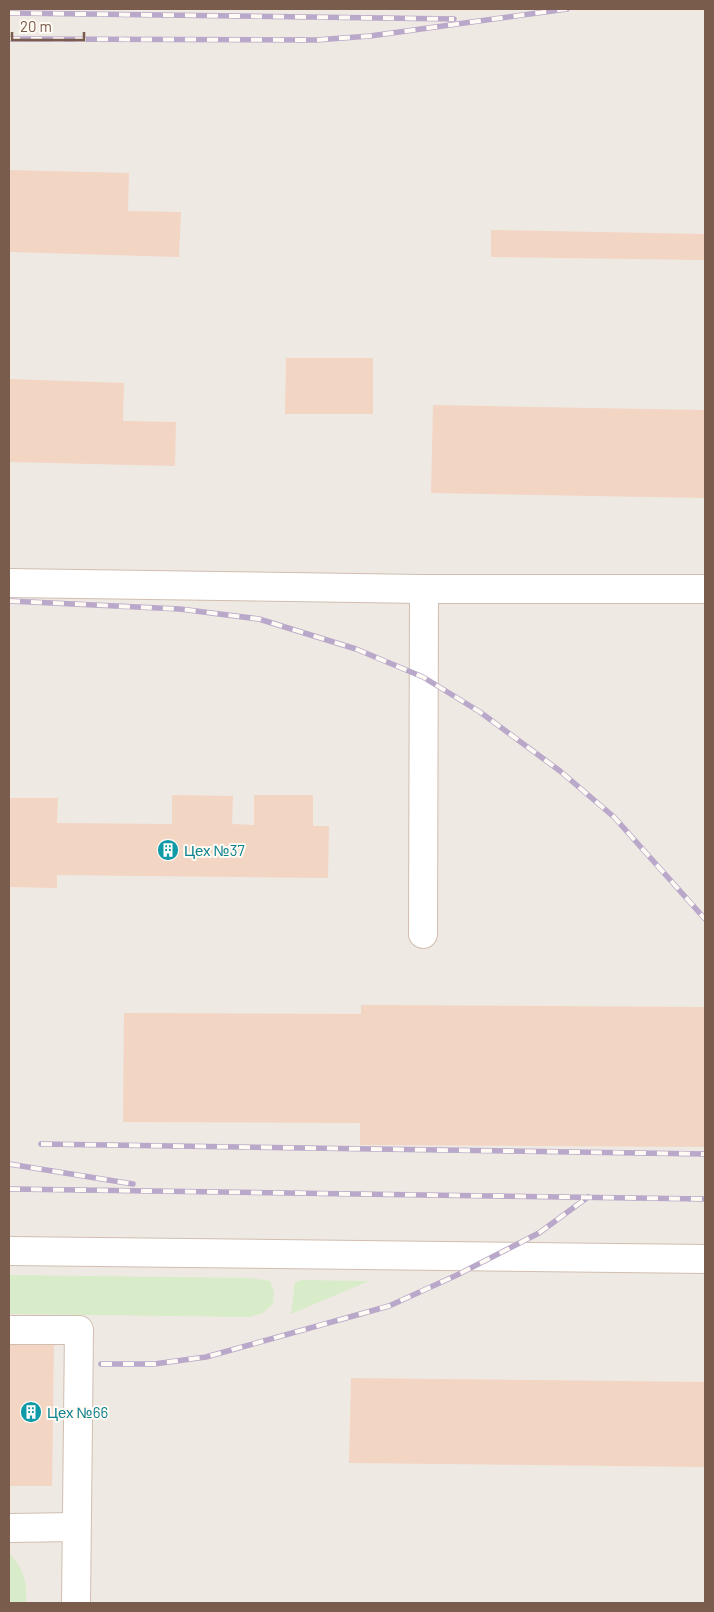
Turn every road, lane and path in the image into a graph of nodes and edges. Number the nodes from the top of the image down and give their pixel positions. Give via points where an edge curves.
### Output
1 (9, 582) edge
2 (424, 589) junction
3 (705, 589) edge
4 (423, 934) dead end
5 (9, 1251) edge
6 (705, 1258) edge
7 (9, 1330) edge
8 (76, 1527) junction
9 (9, 1528) edge
10 (76, 1603) edge

1 - 2 lane
2 - 3 lane
2 - 4 lane
5 - 6 lane
7 - 8 lane via 78,1330
8 - 9 lane
8 - 10 lane

